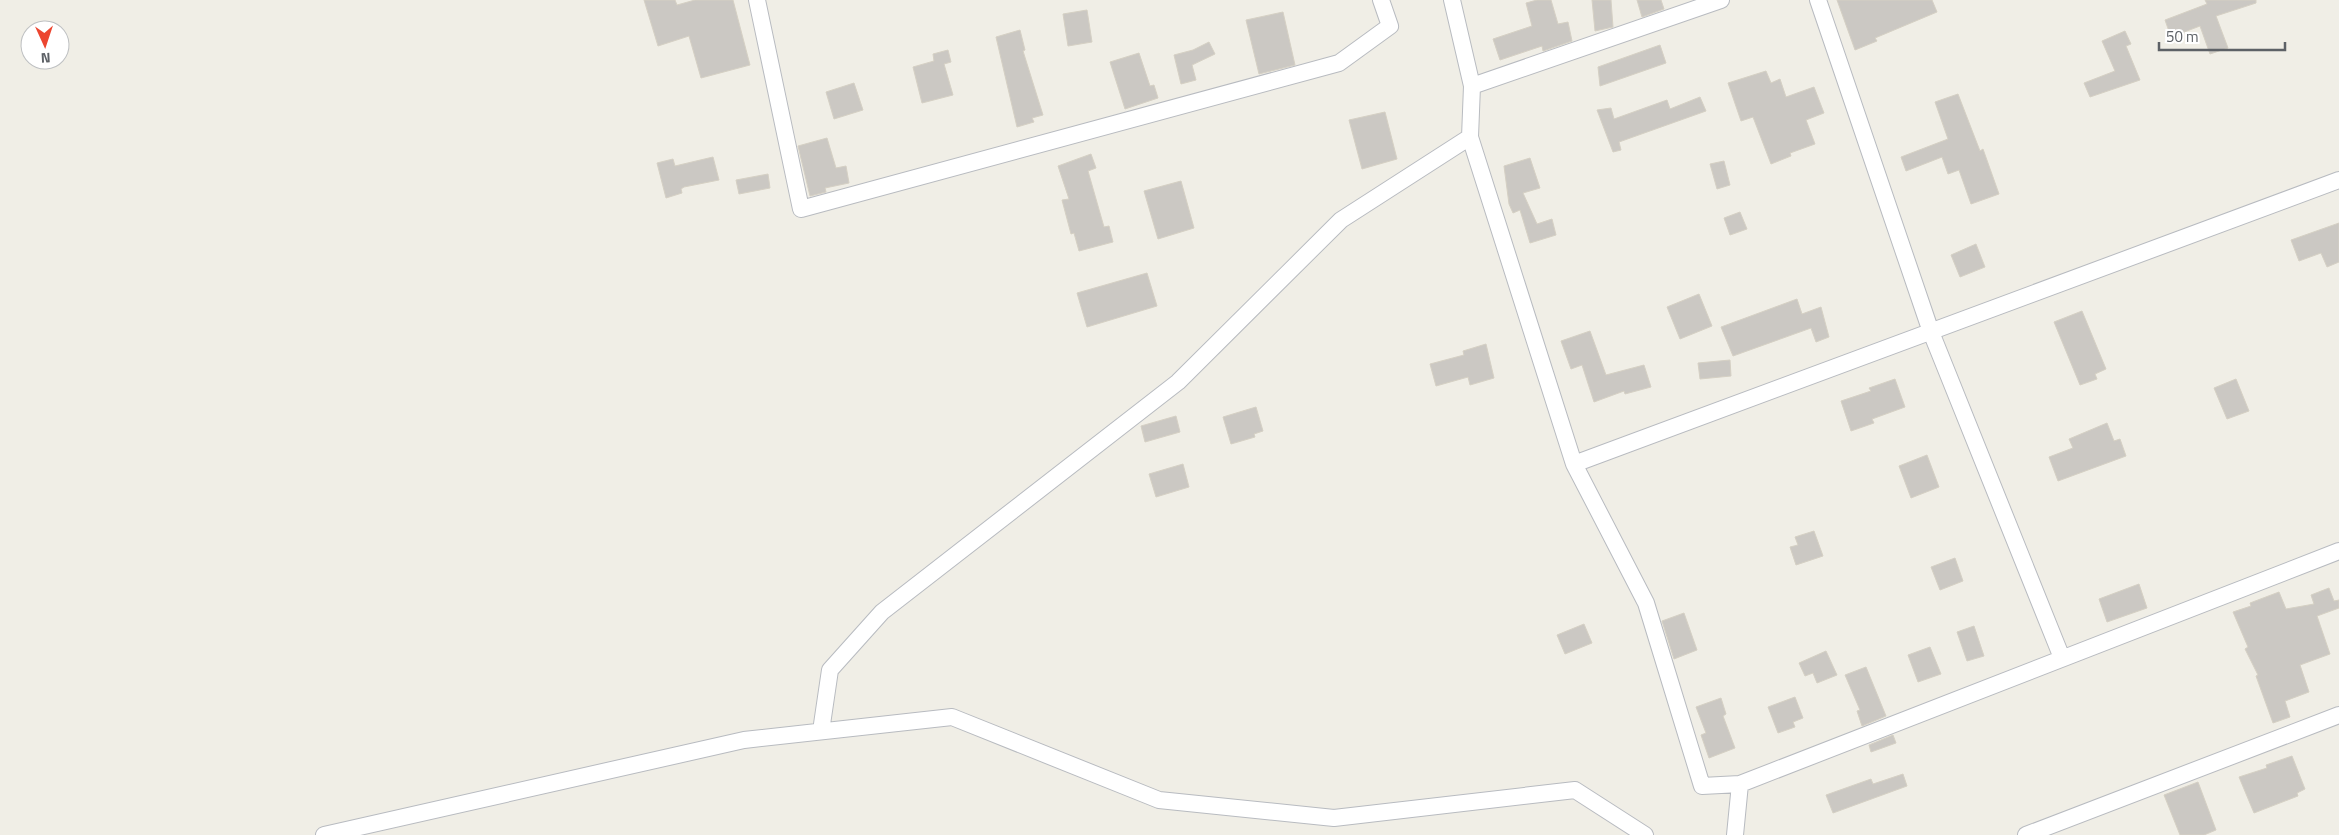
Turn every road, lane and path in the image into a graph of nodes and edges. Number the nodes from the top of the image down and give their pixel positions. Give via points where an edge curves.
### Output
1 (757, 0) edge
2 (1381, 0) edge
3 (1452, 0) edge
4 (1721, 0) edge
5 (1818, 0) edge
6 (1472, 86) junction
7 (1470, 137) junction
8 (2339, 180) edge
9 (1931, 332) junction
10 (1574, 464) junction
11 (2339, 550) edge
12 (2062, 658) junction
13 (2339, 715) edge
14 (821, 731) junction
15 (1740, 784) junction
16 (324, 835) edge
17 (1644, 835) edge
18 (1735, 835) edge
19 (2026, 835) edge

1 - 2 street via 800,209 1339,63 1390,26
3 - 6 street
4 - 6 street
5 - 9 street
6 - 7 street
7 - 10 street
7 - 14 street via 1341,220 1178,382 882,612 830,670
8 - 9 street
9 - 10 street
9 - 12 street
10 - 15 street via 1646,603 1702,786
11 - 12 street
12 - 15 street
13 - 19 street
14 - 16 street via 744,740
14 - 17 street via 952,717 1159,800 1334,818 1575,790
15 - 18 street

